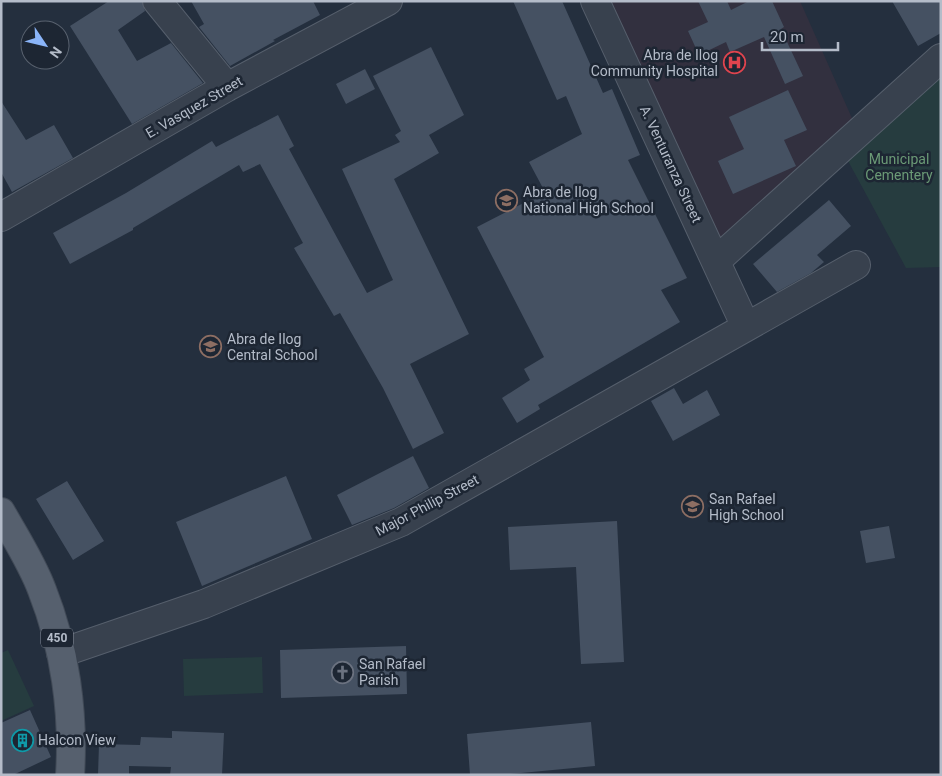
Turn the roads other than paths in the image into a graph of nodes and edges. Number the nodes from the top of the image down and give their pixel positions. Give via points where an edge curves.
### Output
1 (157, 1) edge
2 (388, 1) edge
3 (594, 1) edge
4 (941, 58) edge
5 (227, 87) junction
6 (4, 210) edge
7 (716, 262) junction
8 (856, 264) dead end
9 (746, 327) junction
10 (1, 512) edge
11 (8, 540) edge
12 (61, 653) junction
13 (70, 775) edge

1 - 5 street
2 - 5 street, E. Vasquez Street
3 - 7 street, A. Venturanza Street
4 - 7 street
5 - 6 street, E. Vasquez Street
7 - 9 street, A. Venturanza Street
8 - 9 street, Major Philip Street
9 - 12 street, Major Philip Street via 400,522 204,604
10 - 11 main road, 450
11 - 12 main road, 450 via 42,588
12 - 13 main road, 450 via 69,697

